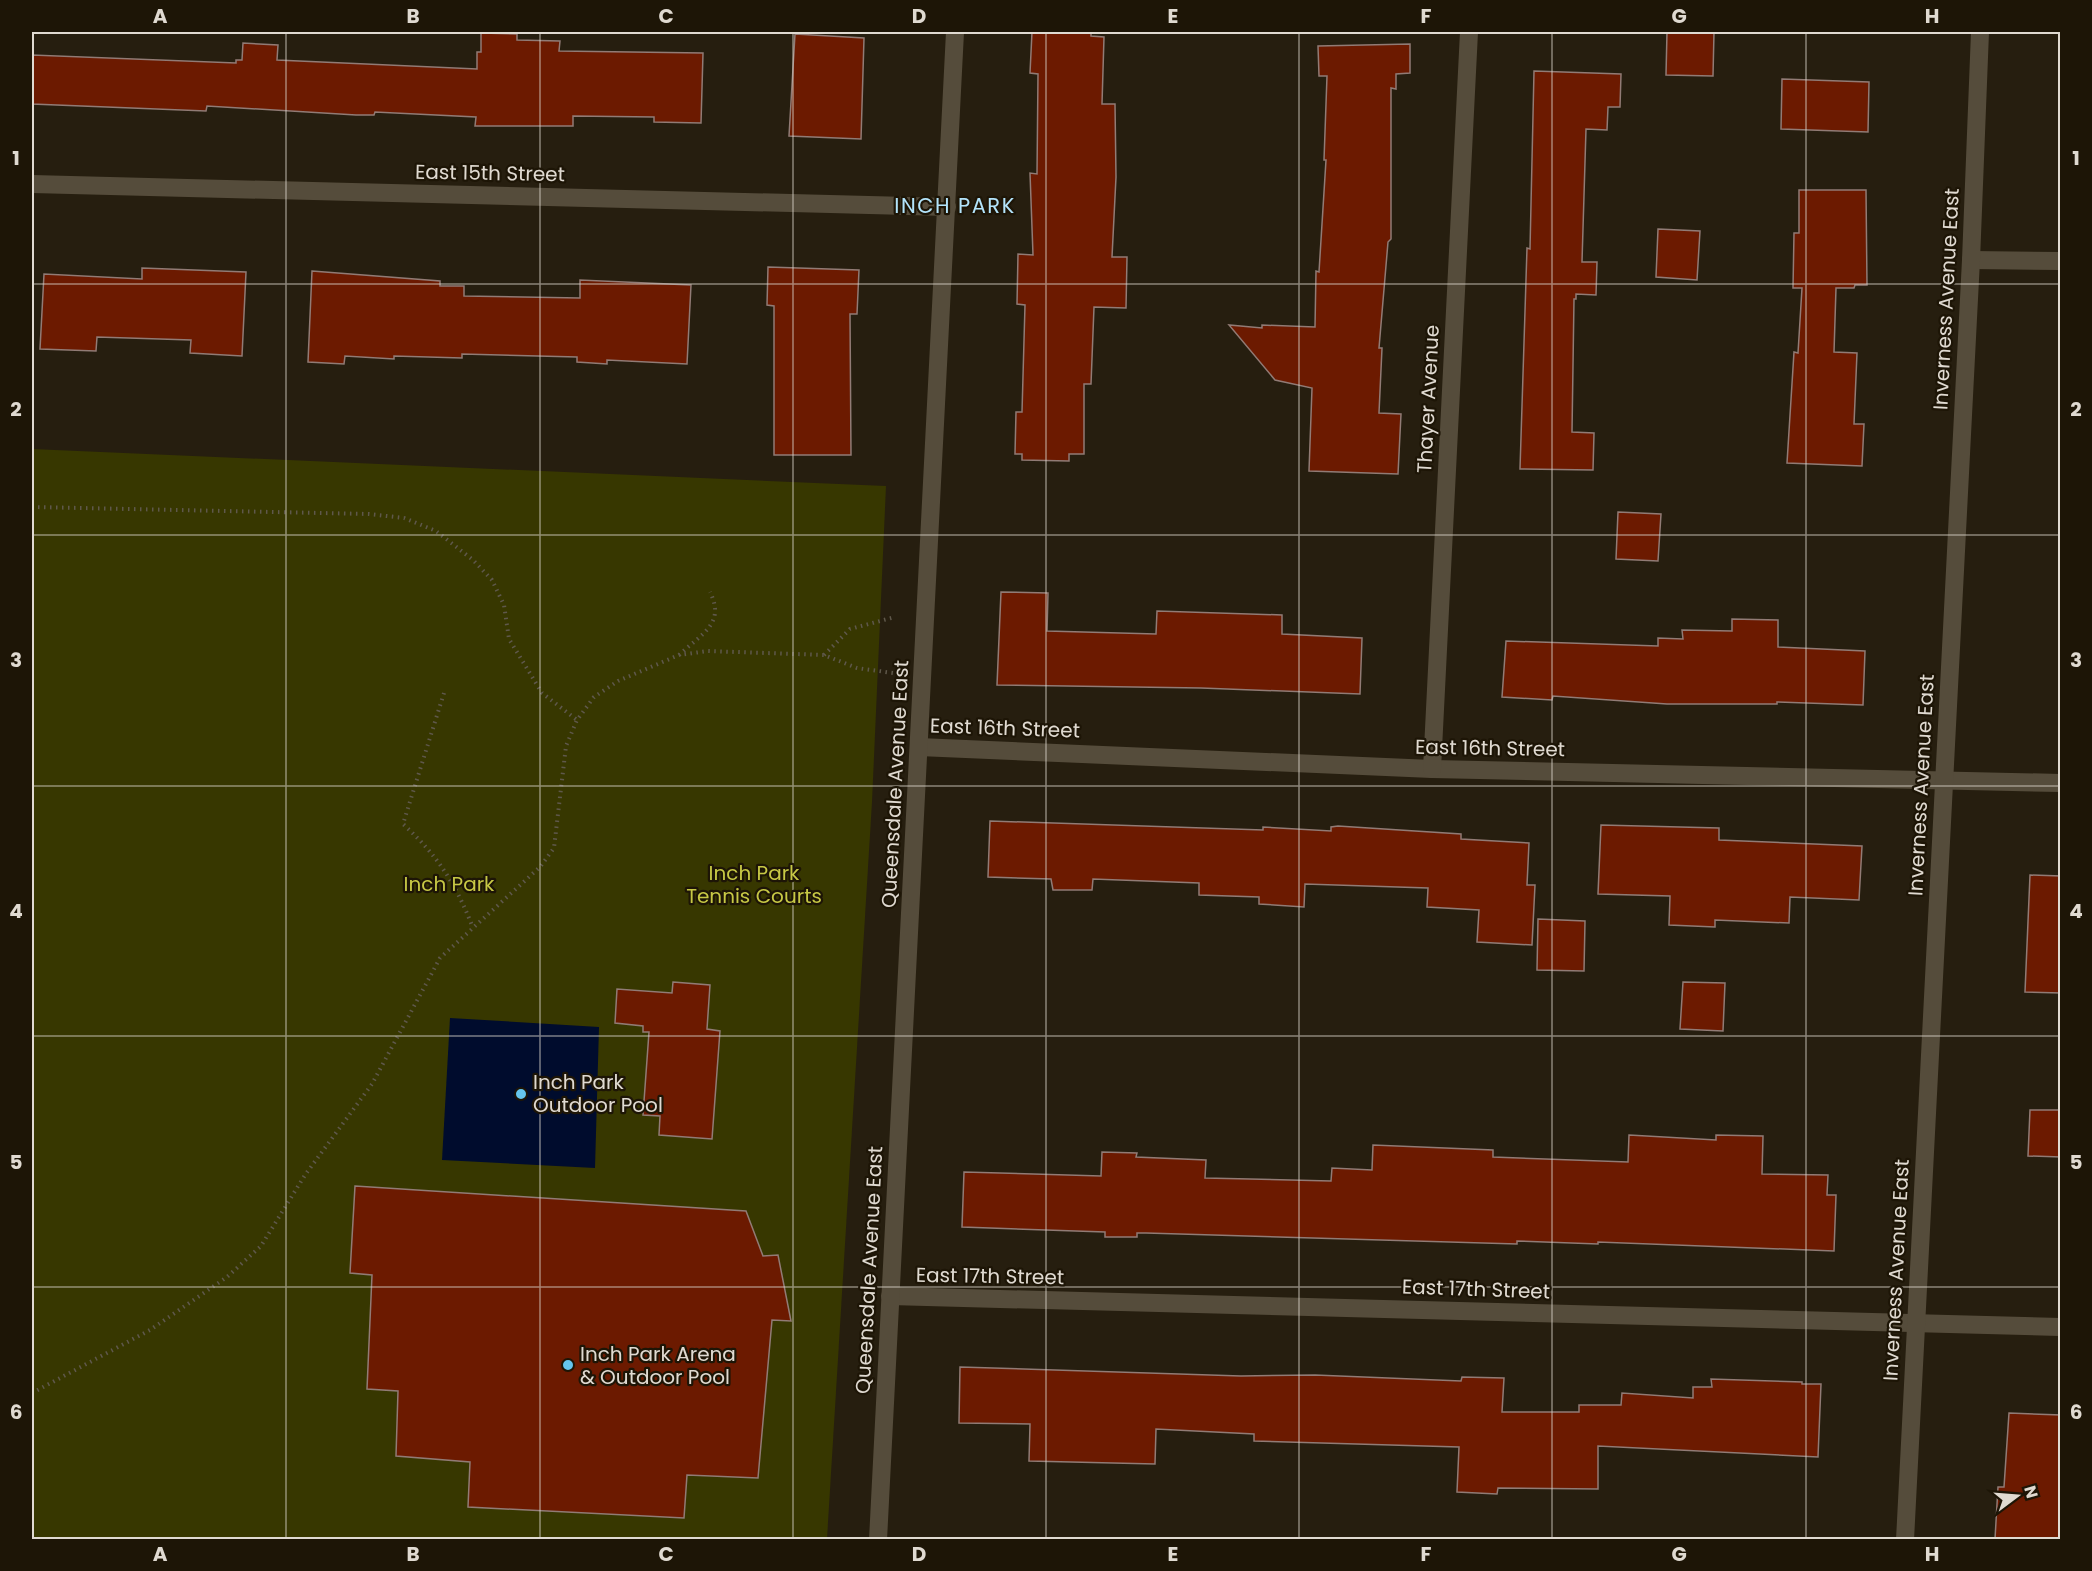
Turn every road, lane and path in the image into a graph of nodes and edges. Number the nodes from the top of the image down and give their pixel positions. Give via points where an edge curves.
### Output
1 (956, 32) edge
2 (1469, 32) edge
3 (1980, 32) edge
4 (32, 184) edge
5 (947, 207) junction
6 (1971, 260) junction
7 (2061, 261) edge
8 (32, 507) edge
9 (710, 592) dead end
10 (926, 613) junction
11 (680, 655) junction
12 (824, 655) junction
13 (922, 678) junction
14 (444, 693) dead end
15 (577, 720) junction
16 (919, 747) junction
17 (1432, 769) junction
18 (1944, 780) junction
19 (2061, 783) edge
20 (473, 928) junction
21 (890, 1296) junction
22 (1916, 1323) junction
23 (2061, 1326) edge
24 (32, 1393) edge
25 (878, 1539) edge
26 (1905, 1539) edge

1 - 5 street, Queensdale Avenue East
2 - 17 street, Thayer Avenue
3 - 6 street, Inverness Avenue East
4 - 5 street, East 15th Street
5 - 10 street, Queensdale Avenue East
6 - 7 street
6 - 18 street, Inverness Avenue East
8 - 15 path via 404,518 436,531 492,580 504,605 509,639 542,693
9 - 11 path via 717,606 716,615
10 - 12 path via 882,619 850,629
10 - 13 street, Queensdale Avenue East
11 - 12 path via 708,651
11 - 15 path via 618,681 594,697
12 - 13 path via 857,668
13 - 16 street, Queensdale Avenue East
14 - 20 path via 403,824 452,879
15 - 20 path via 566,746 554,848 540,867
16 - 17 street, East 16th Street
16 - 21 street, Queensdale Avenue East
17 - 18 street, East 16th Street
18 - 19 street, East 16th Street
18 - 22 street, Inverness Avenue East
20 - 24 path via 440,958 372,1084 305,1175 261,1246 227,1277 150,1330
21 - 22 street, East 17th Street
21 - 25 street, Queensdale Avenue East
22 - 23 street, East 17th Street
22 - 26 street, Inverness Avenue East

